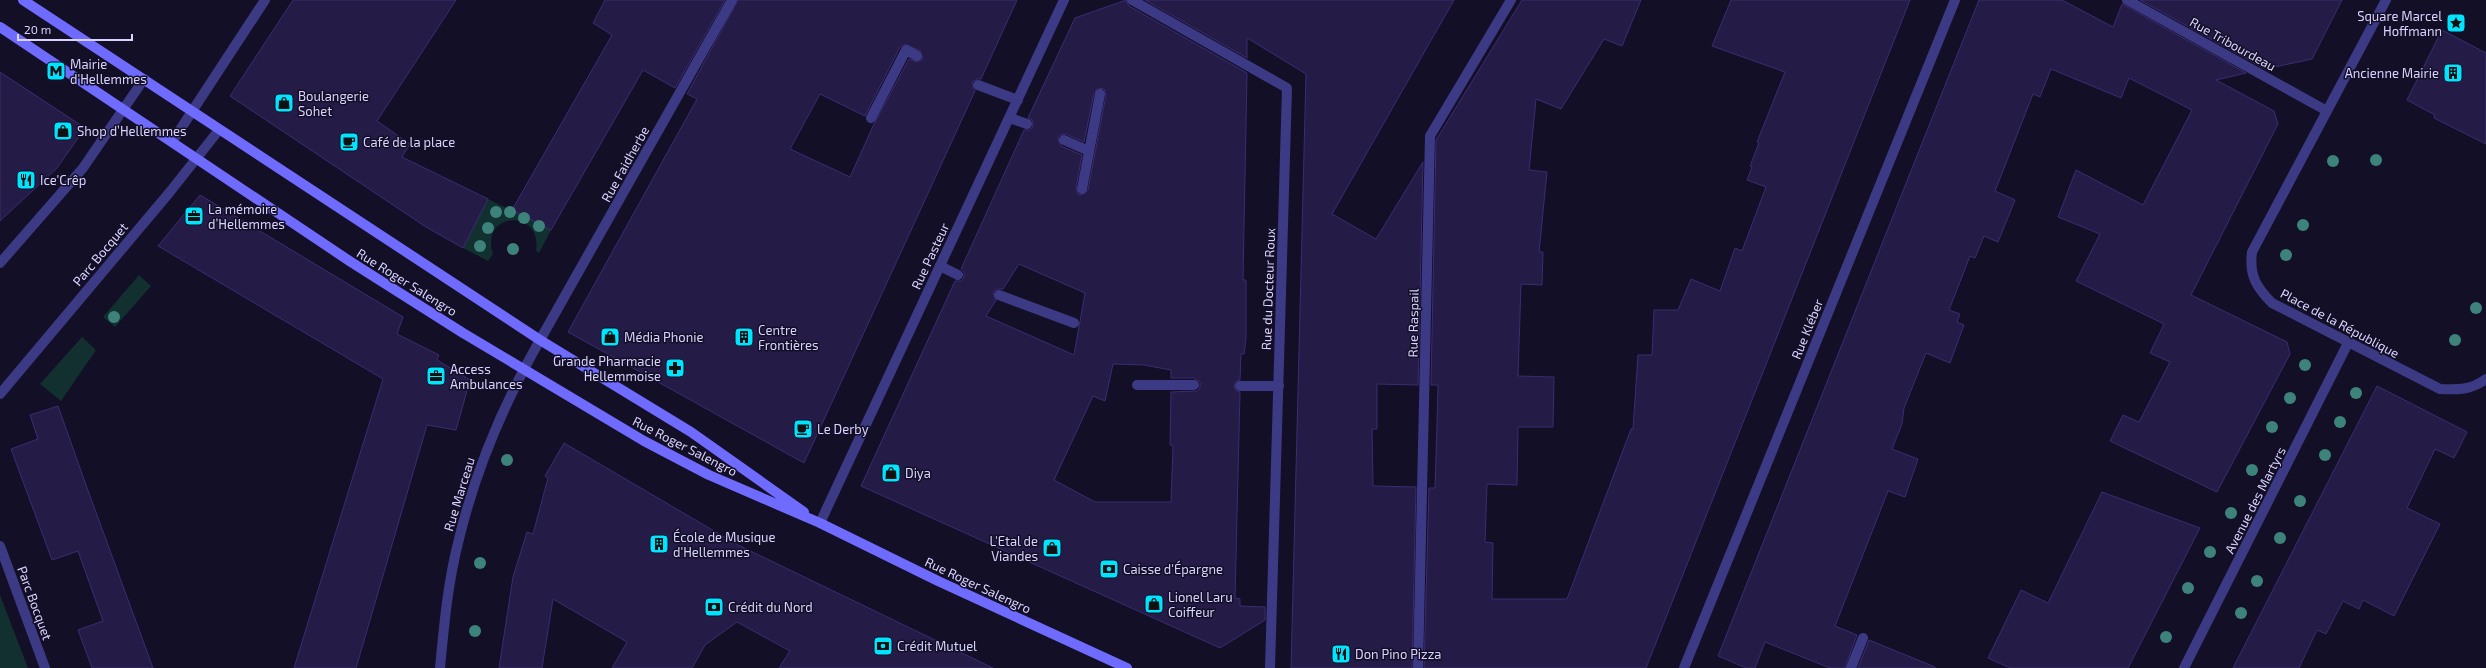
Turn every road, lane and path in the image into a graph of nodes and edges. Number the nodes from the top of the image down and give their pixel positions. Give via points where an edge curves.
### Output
1 (23, 0) edge
2 (265, 0) edge
3 (732, 0) edge
4 (1064, 0) edge
5 (1132, 0) edge
6 (1511, 0) edge
7 (1955, 0) edge
8 (2127, 0) edge
9 (2386, 0) edge
10 (0, 26) edge
11 (917, 56) dead end
12 (144, 79) junction
13 (978, 84) dead end
14 (1100, 94) dead end
15 (1018, 100) junction
16 (124, 109) junction
17 (2327, 111) junction
18 (192, 112) junction
19 (871, 118) dead end
20 (1010, 118) junction
21 (1027, 124) dead end
22 (219, 130) junction
23 (1064, 140) dead end
24 (172, 142) junction
25 (1089, 151) junction
26 (196, 159) junction
27 (1082, 189) dead end
28 (0, 263) edge
29 (940, 266) junction
30 (958, 275) dead end
31 (999, 295) dead end
32 (1074, 323) dead end
33 (540, 340) junction
34 (2348, 343) junction
35 (523, 370) junction
36 (2486, 379) edge
37 (1137, 385) dead end
38 (1194, 385) dead end
39 (1240, 386) dead end
40 (1279, 386) junction
41 (0, 394) edge
42 (820, 523) junction
43 (0, 546) edge
44 (1863, 638) dead end
45 (45, 668) edge
46 (440, 668) edge
47 (1127, 668) edge
48 (1270, 668) edge
49 (1418, 668) edge
50 (1684, 668) edge
51 (1850, 668) edge
52 (2184, 668) edge

1 - 12 main road, Rue Roger Salengro
2 - 18 street
3 - 33 street, Rue Faidherbe
4 - 15 street, Rue Pasteur
5 - 40 street, Rue du Docteur Roux via 1287,88
6 - 49 street, Rue Raspail via 1430,136
7 - 50 street, Rue Kléber
8 - 17 street, Rue Tribourdeau
9 - 17 street, Place de la République
10 - 16 main road, Rue Roger Salengro
11 - 19 street via 906,50
12 - 16 street
12 - 18 main road, Rue Roger Salengro
13 - 15 street
14 - 25 street
15 - 20 street, Rue Pasteur
16 - 24 main road, Rue Roger Salengro
16 - 28 street via 84,168
17 - 34 street, Place de la République via 2252,252 2250,266 2259,289 2272,303
18 - 22 main road, Rue Roger Salengro
18 - 24 street
20 - 21 street
20 - 29 street, Rue Pasteur
22 - 26 street, Parc Bocquet
22 - 33 main road, Rue Roger Salengro
23 - 25 street
24 - 26 main road, Rue Roger Salengro
25 - 27 street
26 - 35 main road, Rue Roger Salengro via 351,262
26 - 41 street, Parc Bocquet
29 - 30 street
29 - 42 street, Rue Pasteur
31 - 32 street
33 - 35 street, Rue Marceau
33 - 42 main road, Rue Roger Salengro via 691,432
34 - 36 street, Place de la République via 2440,389 2463,390
34 - 52 street, Avenue des Martyrs
35 - 42 main road, Rue Roger Salengro via 673,457
35 - 46 street, Rue Marceau via 494,431 458,539 447,603
37 - 38 street
39 - 40 street
40 - 48 street, Rue du Docteur Roux
42 - 47 main road, Rue Roger Salengro via 938,581
43 - 45 street, Parc Bocquet
44 - 51 street

